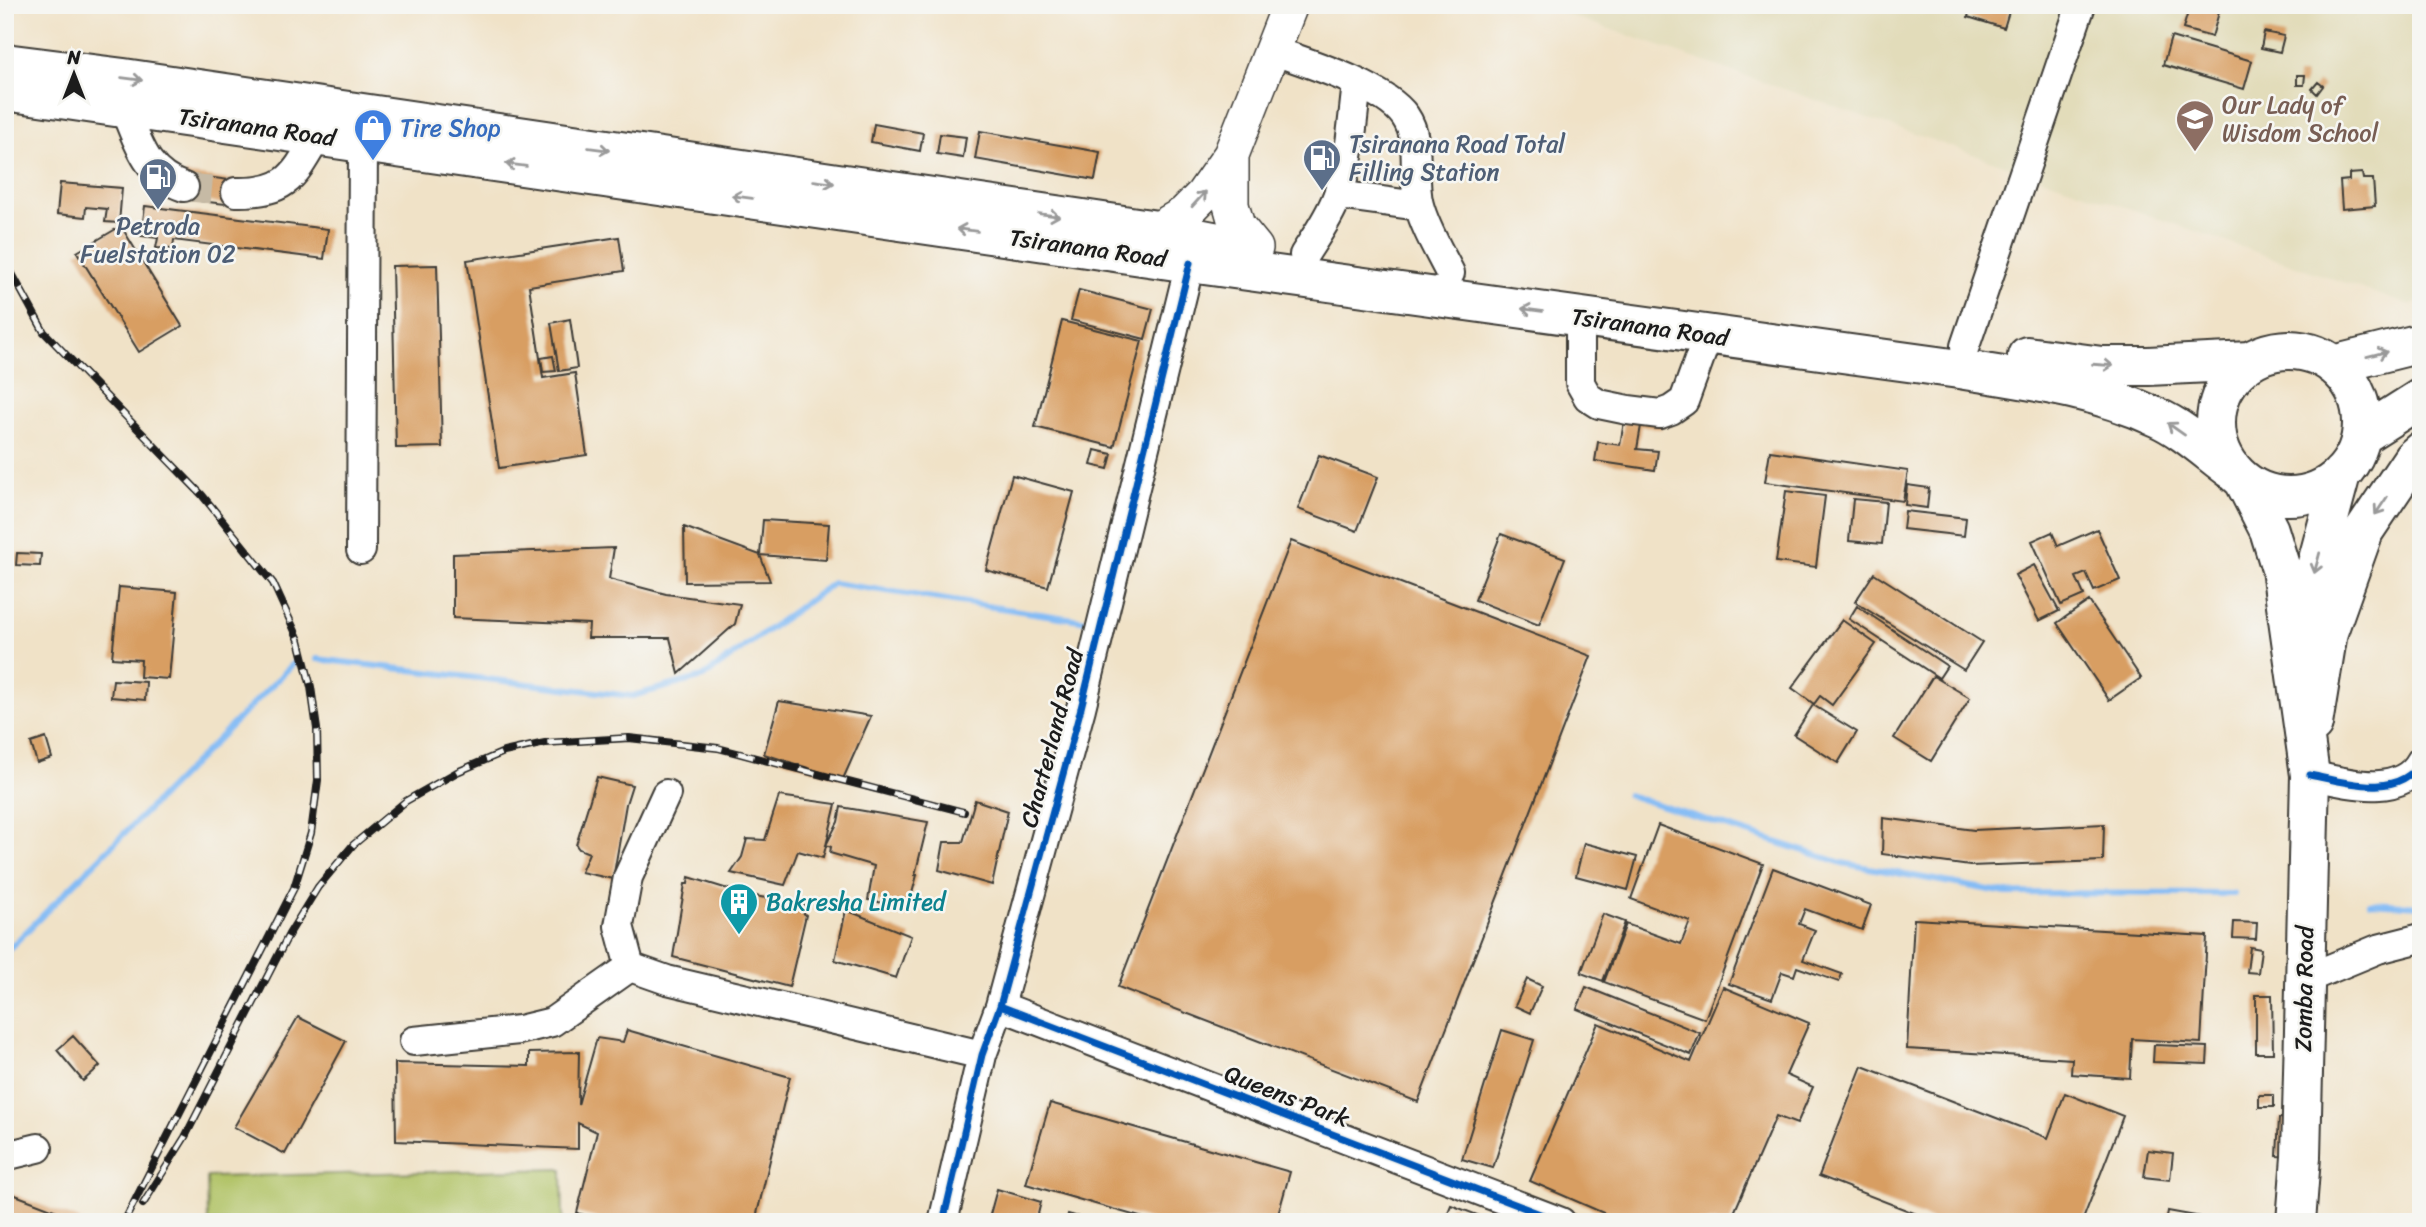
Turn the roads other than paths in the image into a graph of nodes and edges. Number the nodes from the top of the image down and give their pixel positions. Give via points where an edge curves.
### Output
1 (1290, 5) edge
2 (2081, 5) edge
3 (1271, 50) junction
4 (9, 77) edge
5 (1357, 84) junction
6 (124, 108) junction
7 (318, 135) junction
8 (363, 142) junction
9 (1231, 155) junction
10 (184, 187) tunnel mouth
11 (236, 192) tunnel mouth
12 (1338, 195) junction
13 (1419, 206) junction
14 (1157, 230) junction
15 (1255, 248) junction
16 (1304, 255) junction
17 (1190, 263) junction
18 (1450, 273) junction
19 (1580, 316) junction
20 (1708, 335) junction
21 (2421, 344) edge
22 (1965, 346) junction
23 (2250, 361) junction
24 (2333, 365) junction
25 (2421, 398) edge
26 (2361, 436) junction
27 (2421, 451) edge
28 (2341, 474) junction
29 (2238, 475) junction
30 (360, 550) dead end
31 (2297, 699) junction
32 (2421, 761) edge
33 (2308, 766) junction
34 (666, 794) dead end
35 (2421, 938) edge
36 (630, 967) junction
37 (2303, 981) junction
38 (1000, 1006) junction
39 (414, 1041) dead end
40 (982, 1055) junction
41 (38, 1148) dead end
42 (5, 1156) edge
43 (943, 1222) edge
44 (1561, 1222) edge
45 (2296, 1222) edge

1 - 3 main road
2 - 22 street
3 - 5 street
3 - 9 main road
4 - 6 highway, Tsiranana Road
4 -> 14 highway, Tsiranana Road via 124,78
5 - 12 street via 1348,158
5 - 13 street via 1379,94 1405,115 1416,143
6 - 7 highway, Tsiranana Road
6 - 10 street via 147,162 160,176
7 - 8 highway, Tsiranana Road
7 - 11 street via 294,175 275,189
17 -> 8 highway, Tsiranana Road
8 - 30 street
14 -> 9 main road via 1184,215
9 - 15 main road via 1231,205 1237,226
12 - 13 street
12 - 16 street
13 - 18 street
14 - 15 highway, Tsiranana Road
15 - 16 highway, Tsiranana Road
16 - 18 highway, Tsiranana Road
19 -> 17 highway, Tsiranana Road
17 - 38 street, Charterland Road via 1081,708
18 - 22 highway, Tsiranana Road
19 - 20 highway, Tsiranana Road
19 - 20 street via 1580,383 1599,404 1628,410 1660,414 1684,401
29 -> 20 highway, Tsiranana Road via 2159,418 2103,395 1959,369
24 -> 21 highway
22 -> 23 highway, Tsiranana Road via 2102,366
23 - 24 highway via 2283,350 2318,356
23 - 29 highway via 2225,386 2215,420 2222,454
24 - 26 highway via 2355,392 2361,409
25 - 26 highway
26 - 28 highway
27 -> 33 highway via 2364,531 2328,632
28 - 29 highway via 2319,489 2294,496 2259,490
28 -> 31 highway via 2312,582
29 - 31 highway via 2269,530 2281,569
31 - 33 highway
32 - 33 street via 2410,776 2390,784 2361,785
33 - 37 highway, Zomba Road
34 - 36 street via 628,877 619,926
35 - 37 street via 2378,949
36 - 39 street via 552,1022
36 - 40 street via 667,980
37 - 45 highway, Zomba Road
38 - 40 street, Charterland Road
38 - 44 street, Queens Park
40 - 43 street, Charterland Road
41 - 42 street

